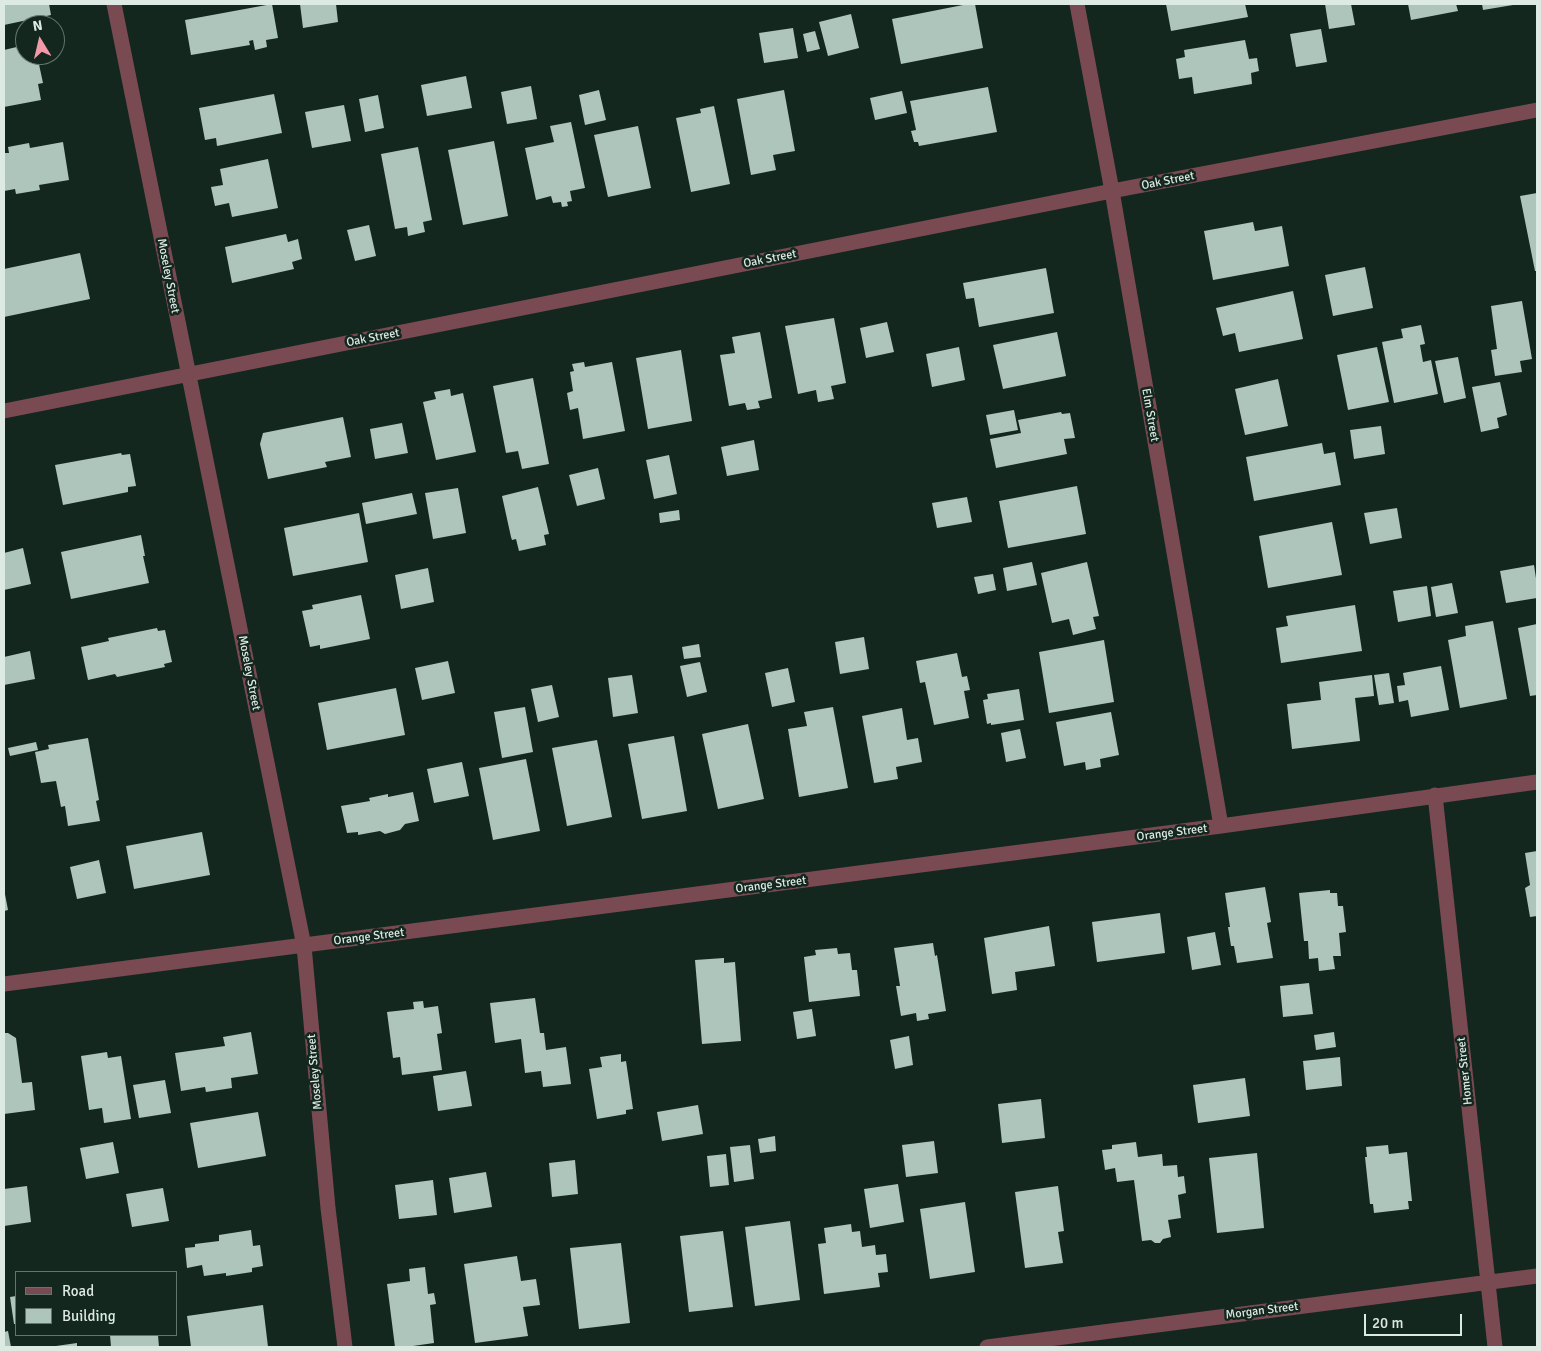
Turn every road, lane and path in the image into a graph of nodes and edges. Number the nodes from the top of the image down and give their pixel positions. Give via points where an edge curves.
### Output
1 (114, 4) edge
2 (1077, 4) edge
3 (1537, 110) edge
4 (1112, 191) junction
5 (188, 375) junction
6 (4, 411) edge
7 (1537, 782) edge
8 (1435, 795) junction
9 (1221, 826) junction
10 (304, 946) junction
11 (4, 984) edge
12 (1537, 1276) edge
13 (1488, 1282) junction
14 (345, 1347) edge
15 (987, 1347) edge
16 (1495, 1347) edge

1 - 5 street, Moseley Street
2 - 4 street, Elm Street
3 - 4 street, Oak Street
4 - 5 street, Oak Street
4 - 9 street, Elm Street
5 - 6 street, Oak Street
5 - 10 street, Moseley Street
7 - 8 street, Orange Street
8 - 9 street, Orange Street
8 - 13 street, Homer Street
9 - 10 street, Orange Street
10 - 11 street, Orange Street
10 - 14 street, Moseley Street via 328,1208
12 - 13 street, Morgan Street
13 - 15 street, Morgan Street
13 - 16 street, Homer Street

